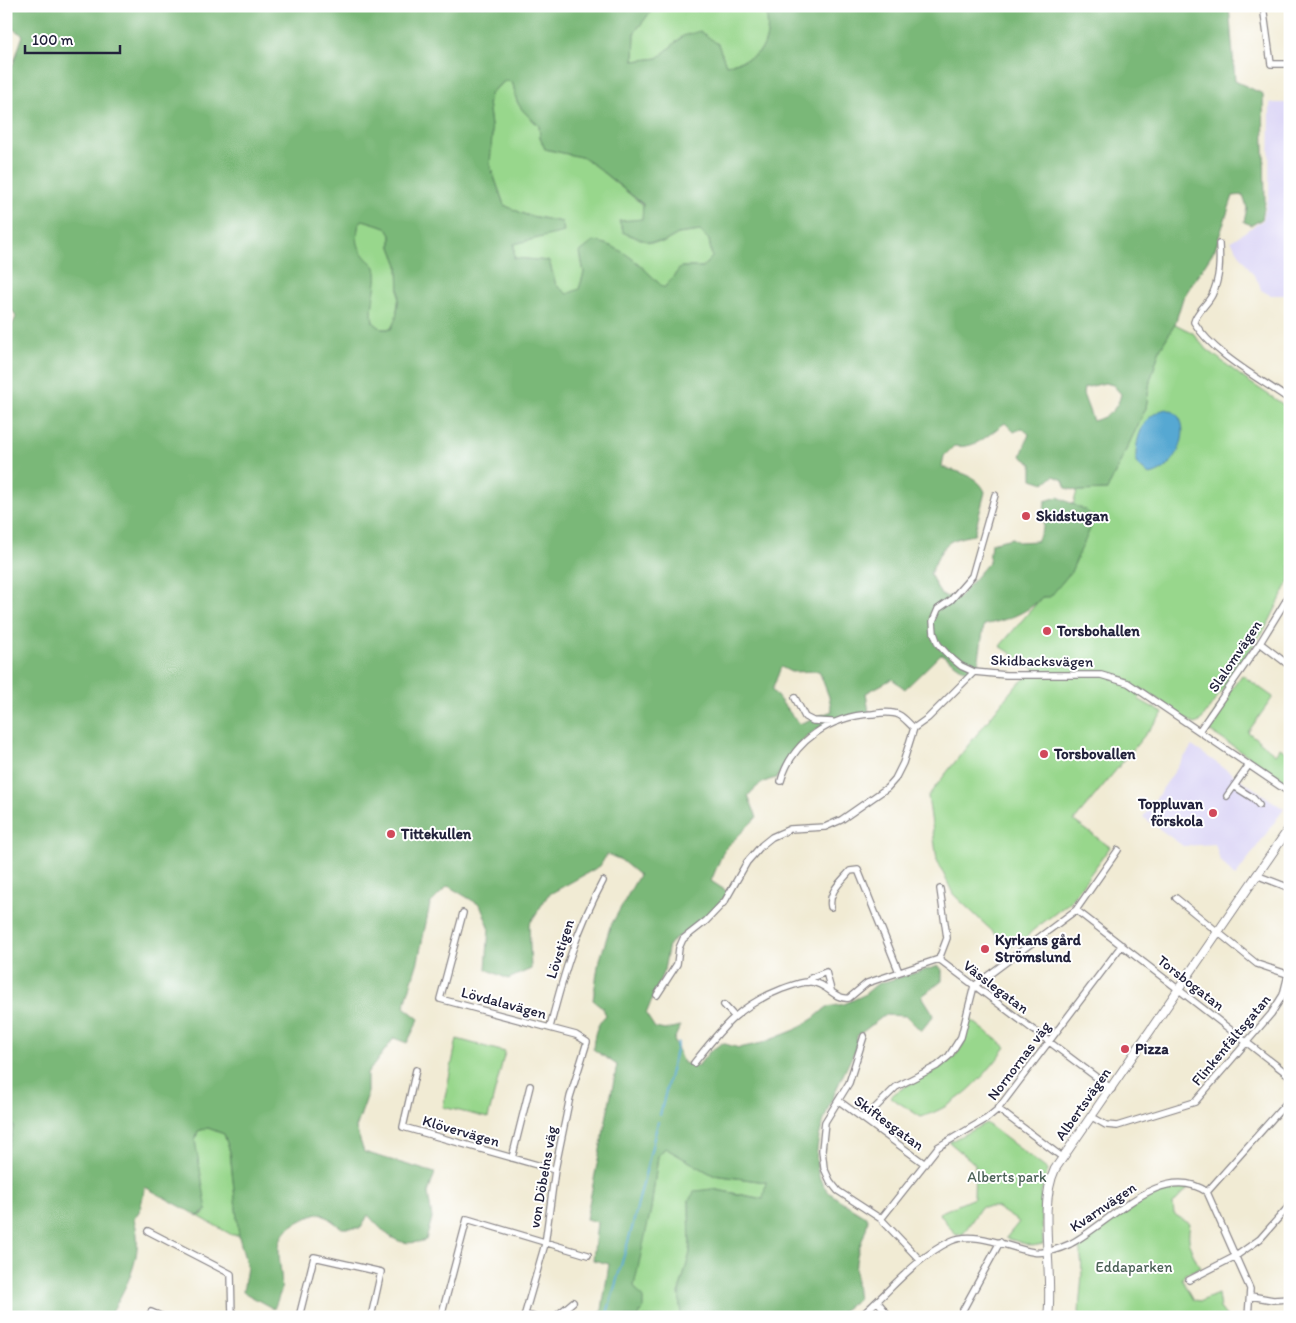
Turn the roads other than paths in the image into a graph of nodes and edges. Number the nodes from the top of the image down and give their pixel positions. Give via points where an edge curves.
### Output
1 (1263, 6) edge
2 (1290, 64) edge
3 (1219, 244) dead end
4 (1290, 400) edge
5 (995, 495) dead end
6 (1290, 594) edge
7 (1260, 643) junction
8 (1290, 666) edge
9 (974, 672) junction
10 (795, 698) dead end
11 (835, 722) junction
12 (914, 728) junction
13 (1199, 730) junction
14 (1249, 766) junction
15 (781, 781) dead end
16 (1234, 786) junction
17 (1290, 793) edge
18 (1227, 796) dead end
19 (1259, 806) dead end
20 (1290, 827) edge
21 (1118, 850) dead end
22 (1256, 875) junction
23 (603, 881) dead end
24 (1290, 888) edge
25 (940, 889) dead end
26 (1176, 898) dead end
27 (831, 907) dead end
28 (1076, 910) junction
29 (463, 914) dead end
30 (1217, 931) junction
31 (1122, 945) junction
32 (939, 958) junction
33 (899, 972) junction
34 (1289, 975) edge
35 (808, 982) junction
36 (974, 986) junction
37 (1178, 989) junction
38 (831, 990) junction
39 (657, 995) dead end
40 (724, 1005) dead end
41 (734, 1016) junction
42 (550, 1028) junction
43 (864, 1036) dead end
44 (586, 1042) joint
45 (1049, 1042) junction
46 (1248, 1042) junction
47 (694, 1062) dead end
48 (416, 1070) dead end
49 (1290, 1076) edge
50 (530, 1086) dead end
51 (1112, 1089) junction
52 (1290, 1099) edge
53 (839, 1101) junction
54 (998, 1109) junction
55 (1092, 1117) junction
56 (864, 1119) junction
57 (1062, 1157) junction
58 (512, 1158) junction
59 (925, 1164) junction
60 (555, 1170) junction
61 (1207, 1192) junction
62 (1290, 1205) edge
63 (881, 1219) junction
64 (148, 1231) dead end
65 (1000, 1242) junction
66 (545, 1244) junction
67 (1050, 1251) junction
68 (588, 1255) dead end
69 (1236, 1256) junction
70 (920, 1260) junction
71 (1189, 1280) dead end
72 (1251, 1296) junction
73 (1290, 1298) edge
74 (877, 1301) junction
75 (573, 1302) dead end
76 (525, 1315) edge
77 (960, 1315) edge
78 (149, 1317) edge
79 (163, 1317) edge
80 (232, 1317) edge
81 (300, 1317) edge
82 (371, 1317) edge
83 (441, 1317) edge
84 (534, 1317) edge
85 (555, 1317) edge
86 (860, 1317) edge
87 (890, 1317) edge
88 (969, 1317) edge
89 (1048, 1317) edge
90 (1248, 1317) edge

1 - 2 street via 1271,64
3 - 4 street via 1220,271 1212,296 1194,322 1202,335 1217,348
5 - 9 street, Skidbacksvägen via 972,576 951,600 938,609 933,621 934,633 948,655
6 - 7 street, Slalomvägen
7 - 8 street
7 - 13 street, Slalomvägen
9 - 12 street
9 - 13 street, Skidbacksvägen via 1101,675 1128,683
10 - 11 street via 805,717
11 - 12 street via 859,714 893,714 900,715
11 - 15 street via 805,741 793,754
12 - 39 street via 903,764 887,788 841,820 825,827 790,829 772,837 762,846 747,862 725,901 683,939 678,948 677,964
13 - 14 street, Skidbacksvägen
14 - 16 street
14 - 17 street, Skidbacksvägen
16 - 18 street
16 - 19 street
20 - 22 street, Albertsvägen
21 - 28 street
22 - 24 street
22 - 30 street, Albertsvägen
23 - 42 street, Lövstigen via 569,954
25 - 32 street via 947,938
26 - 30 street
27 - 33 street via 833,892 850,871 858,870
28 - 31 street, Torsbogatan
28 - 36 street
29 - 42 street, Lövdalavägen via 440,999
30 - 34 street via 1257,964
30 - 37 street, Albertsvägen
31 - 37 street, Torsbogatan
31 - 45 street, Nornornas väg
32 - 33 street
32 - 36 street, Vässlegatan
33 - 38 street via 867,983 849,998 839,998
34 - 46 street, Flinkenfältsgatan via 1283,996
35 - 38 street
35 - 38 street via 826,972
35 - 41 street via 776,992
36 - 45 street, Vässlegatan
36 - 56 street via 963,1030 953,1052 937,1066 896,1087
37 - 46 street, Torsbogatan
37 - 51 street, Albertsvägen
40 - 41 street
41 - 47 street
42 - 44 street, Lövdalavägen via 576,1035
43 - 53 street via 852,1075
44 - 60 street, von Döbelns väg via 570,1097
45 - 51 street, Vässlegatan
45 - 54 street, Nornornas väg
46 - 49 street, Torsbogatan
46 - 55 street, Flinkenfältsgatan via 1194,1102 1117,1126 1106,1125
48 - 58 street, Klövervägen via 403,1127
50 - 58 street, Klövervägen
51 - 55 street, Albertsvägen
52 - 61 street
53 - 56 street, Skiftesgatan
53 - 63 street via 826,1122 822,1150 826,1174 838,1191
54 - 57 street
54 - 59 street, Nornornas väg via 945,1142
55 - 57 street, Albertsvägen
56 - 59 street, Skiftesgatan
57 - 67 street, Albertsvägen via 1054,1169 1048,1189
58 - 60 street, Klövervägen
59 - 63 street, Nornornas väg
60 - 66 street, von Döbelns väg
61 - 67 street, Kvarnvägen via 1183,1183 1152,1190 1081,1237
61 - 69 street
62 - 69 street via 1260,1239
63 - 70 street
64 - 80 street via 231,1274
65 - 67 street, Kvarnvägen via 1034,1252
65 - 70 street, Kvarnvägen via 956,1239
65 - 77 street
66 - 68 street
66 - 76 street, von Döbelns väg
66 - 83 street via 466,1219
67 - 89 street, Albertsvägen
69 - 71 street
69 - 72 street
70 - 74 street, Kvarnvägen
72 - 73 street
72 - 90 street
74 - 86 street, Kvarnvägen
74 - 87 street
75 - 85 street
76 - 84 street
77 - 88 street
78 - 79 street via 151,1312
81 - 82 street via 314,1257 381,1272

